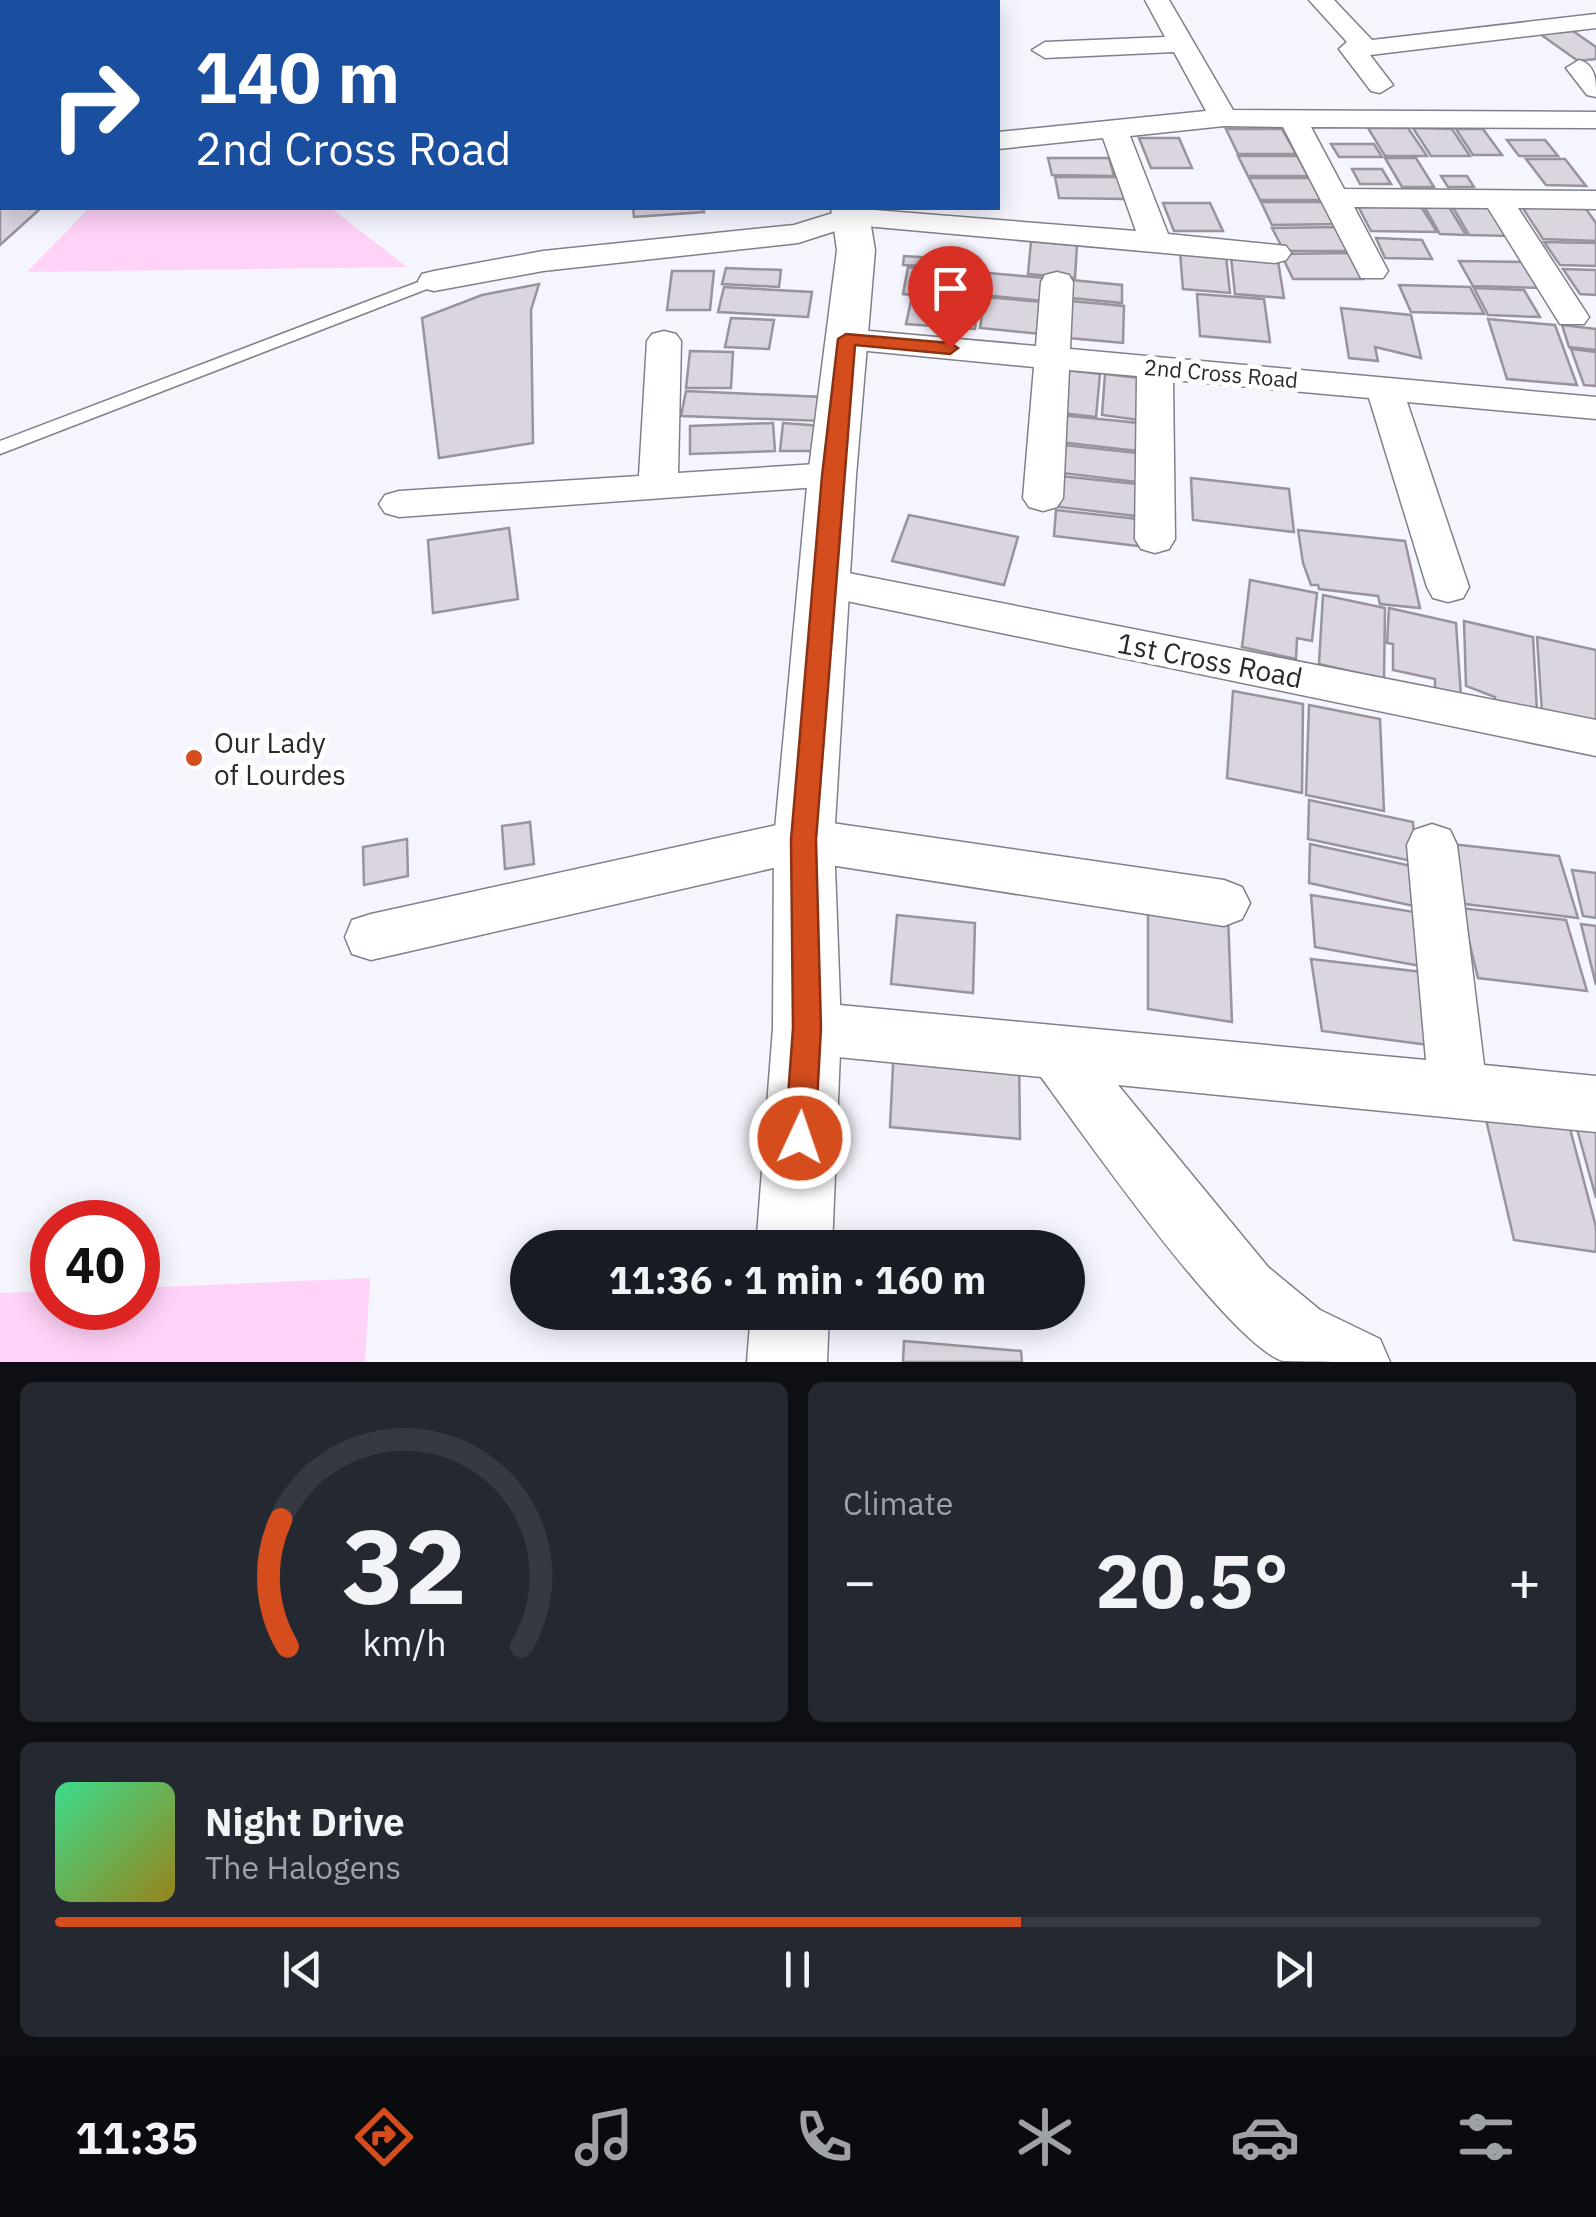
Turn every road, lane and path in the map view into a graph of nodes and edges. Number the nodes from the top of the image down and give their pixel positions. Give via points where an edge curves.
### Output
1 (1158, 0) edge
2 (1321, 0) edge
3 (1596, 22) edge
4 (1182, 44) junction
5 (1357, 47) dead end
6 (1045, 50) dead end
7 (1380, 85) dead end
8 (1224, 118) junction
9 (1294, 119) junction
10 (1596, 120) edge
11 (1114, 128) junction
12 (1000, 140) edge
13 (1336, 198) junction
14 (1497, 199) junction
15 (1596, 200) edge
16 (851, 212) edge
17 (1155, 242) junction
18 (1275, 253) dead end
19 (1372, 271) dead end
20 (434, 281) joint
21 (1057, 282) dead end
22 (1572, 316) dead end
23 (846, 339) junction
24 (664, 341) dead end
25 (1052, 358) junction
26 (1155, 367) junction
27 (1384, 388) junction
28 (1596, 408) edge
29 (0, 448) edge
30 (832, 476) junction
31 (658, 484) junction
32 (1043, 498) dead end
33 (399, 504) dead end
34 (1155, 540) dead end
35 (824, 583) junction
36 (1448, 588) dead end
37 (1596, 738) edge
38 (804, 840) junction
39 (1432, 845) dead end
40 (1224, 903) dead end
41 (371, 937) dead end
42 (807, 1028) junction
43 (1055, 1052) junction
44 (1458, 1090) junction
45 (1596, 1104) edge
46 (795, 1230) edge
47 (789, 1330) edge
48 (787, 1362) edge
49 (1357, 1362) edge

1 - 4 street
2 - 3 street via 1366,48
4 - 6 street
4 - 8 street
5 - 7 street via 1352,49
8 - 9 street
8 - 11 street
9 - 10 street
9 - 13 street
11 - 12 street
11 - 17 street
13 - 14 street
13 - 19 street
14 - 15 street
14 - 22 street
16 - 17 street
16 - 20 street via 798,234 543,260
16 - 23 street via 856,250
17 - 18 street
20 - 29 lane
21 - 25 street
23 - 25 street, 2nd Cross Road
23 - 30 street
24 - 31 street
25 - 26 street, 2nd Cross Road
25 - 32 street
26 - 27 street, 2nd Cross Road
26 - 34 street
27 - 28 street, 2nd Cross Road
27 - 36 street
30 - 31 street
30 - 35 street
31 - 33 street
35 - 37 street, 1st Cross Road
35 - 38 street
38 - 40 street
38 - 41 street
38 - 42 street
39 - 44 street
42 - 43 street
42 - 46 street
43 - 44 street
43 - 49 street via 1223,1265 1278,1320
44 - 45 street
47 - 48 street

